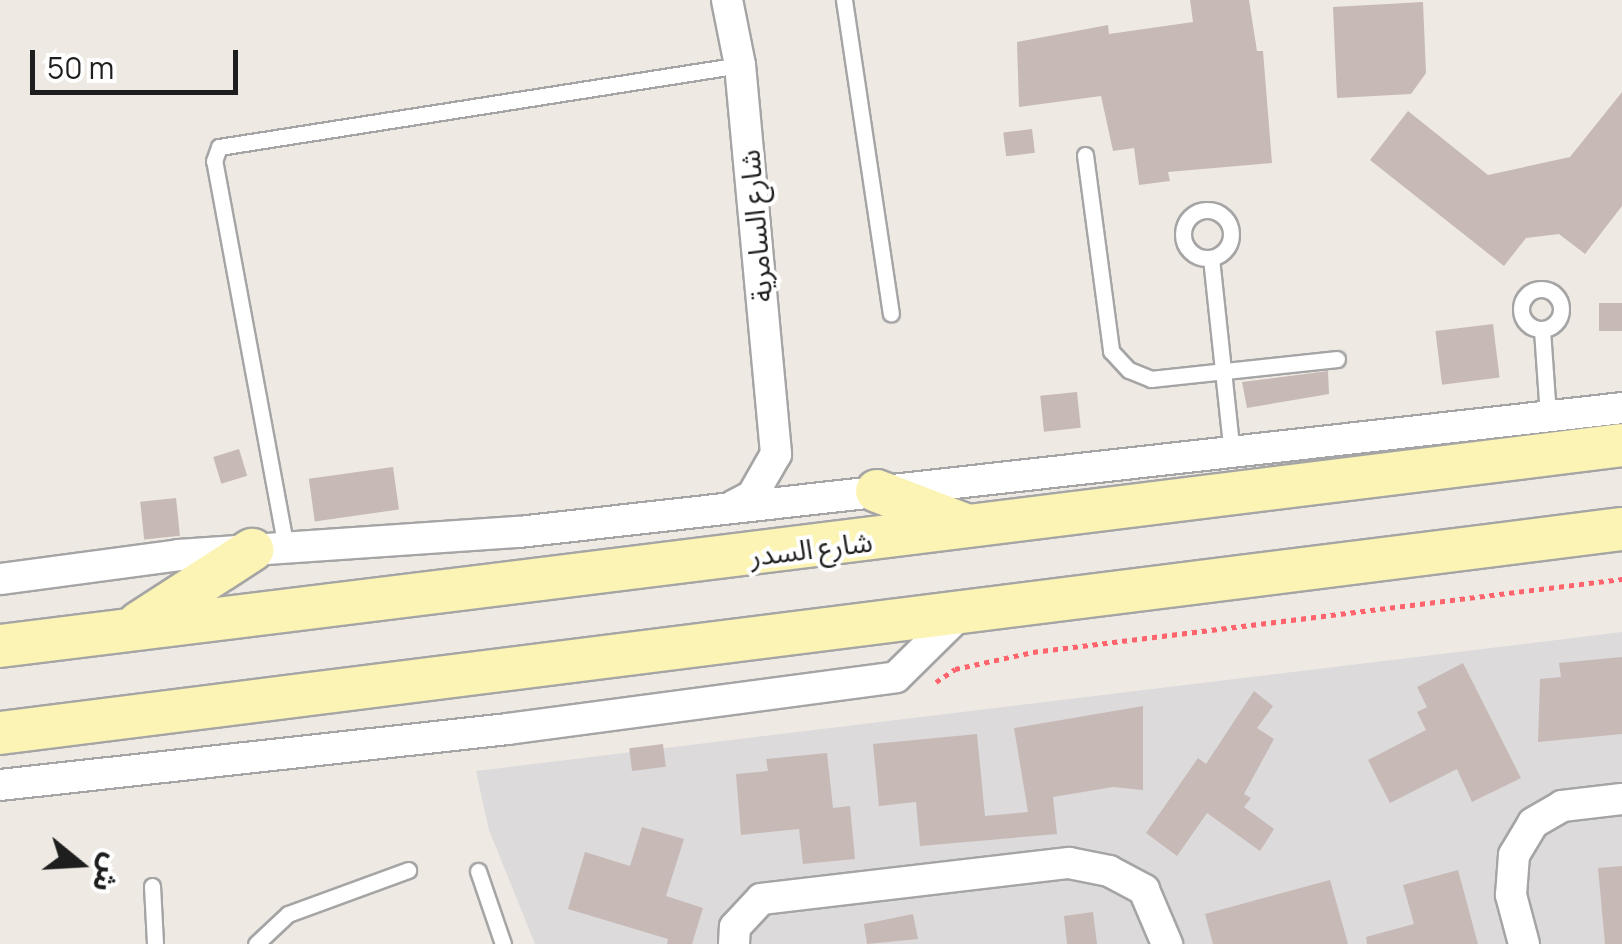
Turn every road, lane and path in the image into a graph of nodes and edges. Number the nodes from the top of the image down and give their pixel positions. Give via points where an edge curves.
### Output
1 (727, 0) edge
2 (844, 0) edge
3 (740, 65) junction
4 (1084, 154) dead end
5 (1211, 258) dead end
6 (892, 314) dead end
7 (1542, 330) dead end
8 (1338, 359) dead end
9 (1222, 374) junction
10 (1622, 408) edge
11 (1548, 416) junction
12 (1622, 445) edge
13 (776, 454) junction
14 (1232, 454) junction
15 (857, 493) junction
16 (732, 506) junction
17 (973, 528) junction
18 (1622, 529) edge
19 (269, 549) junction
20 (0, 579) edge
21 (1622, 580) edge
22 (962, 612) junction
23 (128, 630) junction
24 (0, 646) edge
25 (922, 690) dead end
26 (0, 733) edge
27 (0, 785) edge
28 (1622, 800) edge
29 (408, 870) dead end
30 (478, 871) dead end
31 (152, 886) dead end
32 (155, 944) edge
33 (256, 944) edge
34 (503, 944) edge
35 (734, 944) edge
36 (1167, 944) edge
37 (1524, 944) edge

1 - 3 street, شارع السامرية
2 - 6 lane
3 - 13 street, شارع السامرية
3 - 19 lane via 219,146 214,161
4 - 9 lane via 1111,351 1128,370 1150,378
5 - 9 lane
7 - 11 lane
8 - 9 lane
9 - 14 lane
10 - 11 street, شارع السدر
11 - 14 street, شارع السدر
12 - 17 main road, شارع السدر
13 - 15 street via 806,485
13 - 16 street via 752,496
14 - 15 street, شارع السدر
15 - 16 street, شارع السدر
15 - 17 main road
16 - 19 street, شارع السدر via 519,532
17 - 23 main road, شارع السدر
18 - 22 main road
19 - 20 street, شارع السدر
19 - 23 main road
21 - 25 path via 1032,652 955,670
22 - 26 main road
22 - 27 street via 896,677 508,730
23 - 24 main road, شارع السدر
28 - 37 street via 1562,806 1533,823 1514,854 1511,895
29 - 33 lane via 288,914
30 - 34 lane
31 - 32 lane
35 - 36 street via 736,927 761,899 1069,863 1109,870 1144,890

